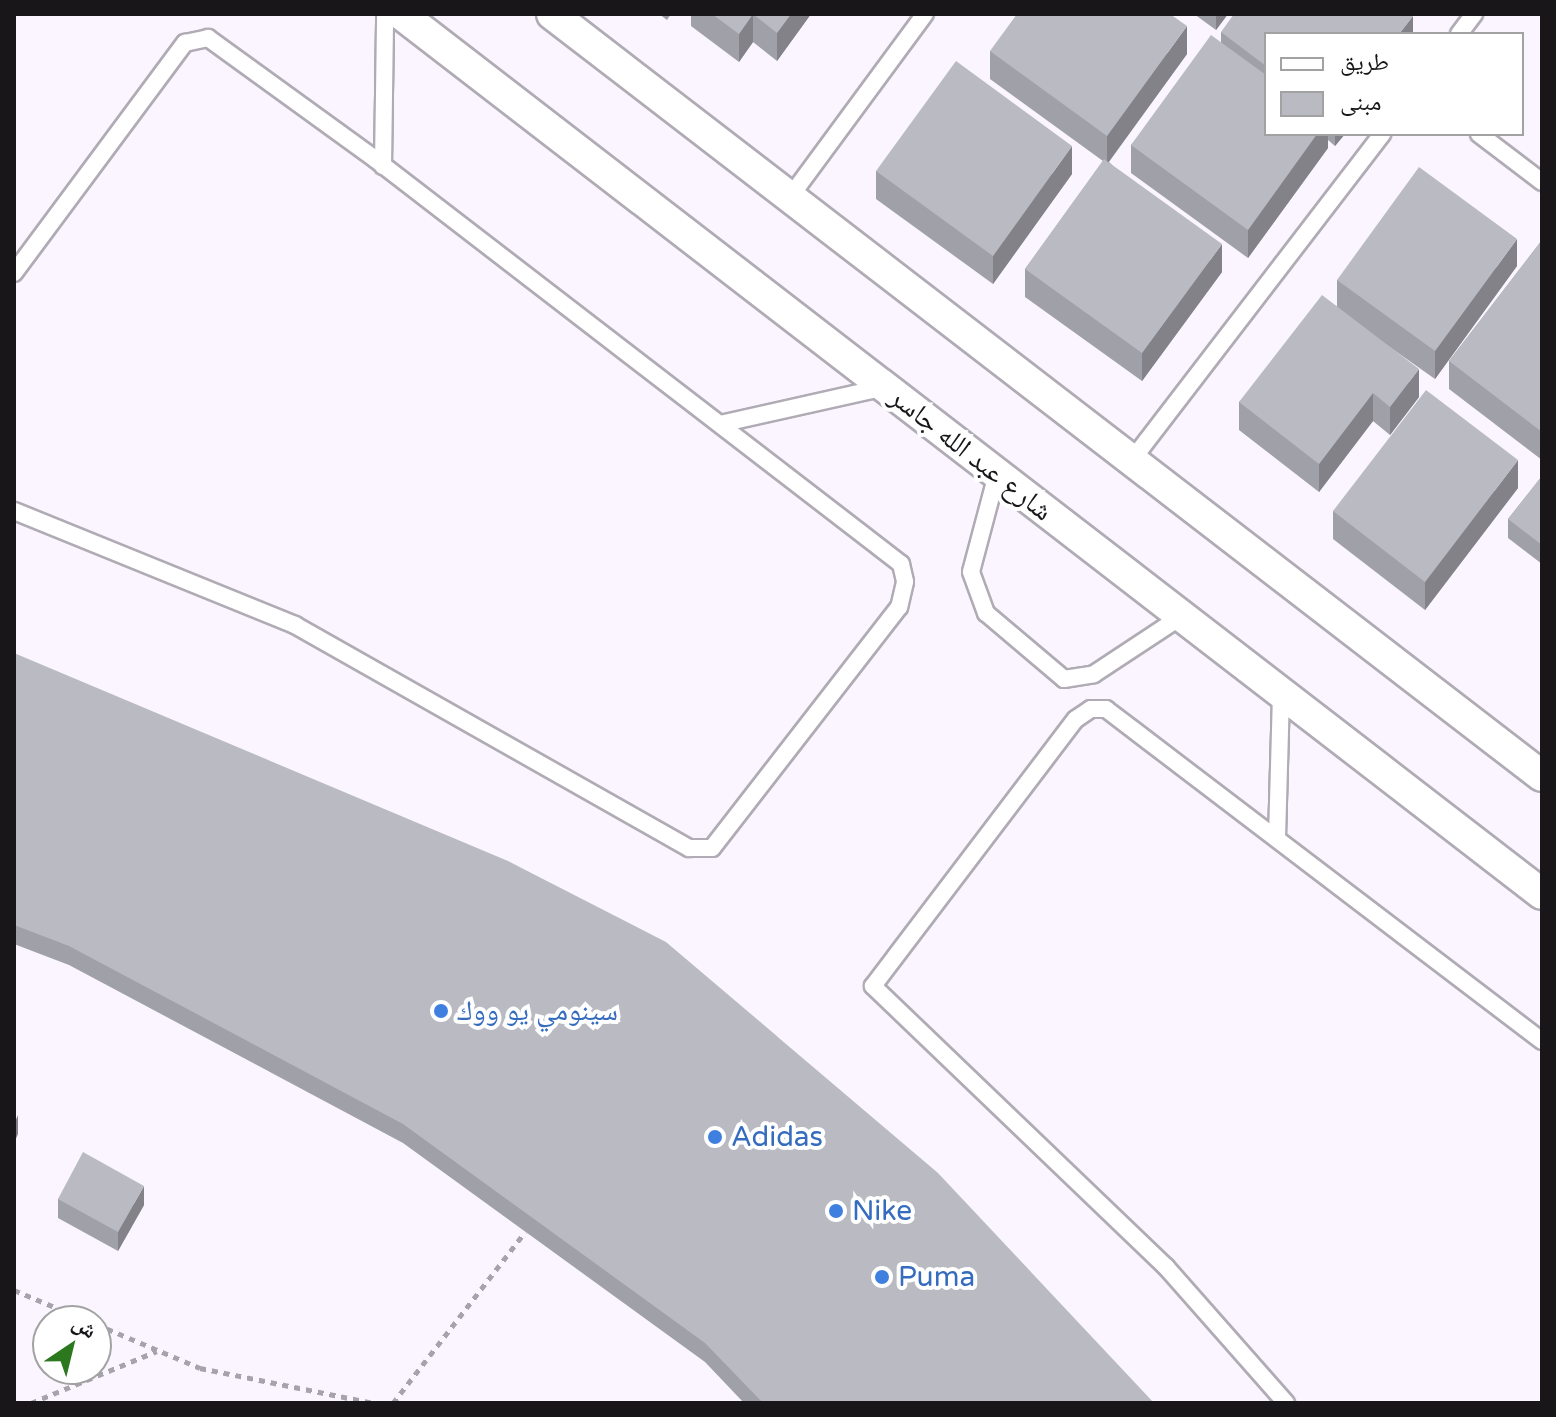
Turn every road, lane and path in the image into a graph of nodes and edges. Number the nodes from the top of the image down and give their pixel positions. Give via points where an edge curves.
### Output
1 (385, 14) edge
2 (552, 14) edge
3 (925, 14) edge
4 (1474, 14) edge
5 (420, 20) edge
6 (1460, 32) edge
7 (1380, 136) edge
8 (1482, 136) edge
9 (383, 166) junction
10 (1542, 182) edge
11 (790, 197) junction
12 (14, 273) edge
13 (885, 387) junction
14 (720, 424) junction
15 (1132, 460) junction
16 (997, 474) junction
17 (14, 511) edge
18 (1182, 616) junction
19 (1281, 693) junction
20 (1542, 776) edge
21 (1277, 838) junction
22 (1542, 894) edge
23 (1542, 1041) edge
24 (525, 1232) edge
25 (14, 1290) edge
26 (50, 1305) edge
27 (112, 1331) edge
28 (158, 1351) junction
29 (31, 1403) edge
30 (373, 1403) edge
31 (393, 1403) edge
32 (1286, 1403) edge

1 - 9 lane
2 - 11 street
3 - 11 lane
4 - 6 lane
5 - 13 street, شارع عبد الله جاسر
7 - 15 lane
8 - 10 lane
9 - 12 lane via 208,38 194,38
9 - 14 lane
11 - 15 street
13 - 14 lane
13 - 16 street, شارع عبد الله جاسر
14 - 17 lane via 901,564 905,582 899,607 712,848 689,848 295,625
15 - 20 street
16 - 18 street, شارع عبد الله جاسر
16 - 18 lane via 971,572 986,613 1064,679 1094,674
18 - 19 street, شارع عبد الله جاسر
19 - 21 lane
19 - 22 street, شارع عبد الله جاسر
21 - 23 lane
21 - 32 lane via 1106,709 1091,709 1076,719 873,986 1166,1267
24 - 31 path
25 - 26 path
27 - 28 path
28 - 29 path
28 - 30 path via 200,1368

